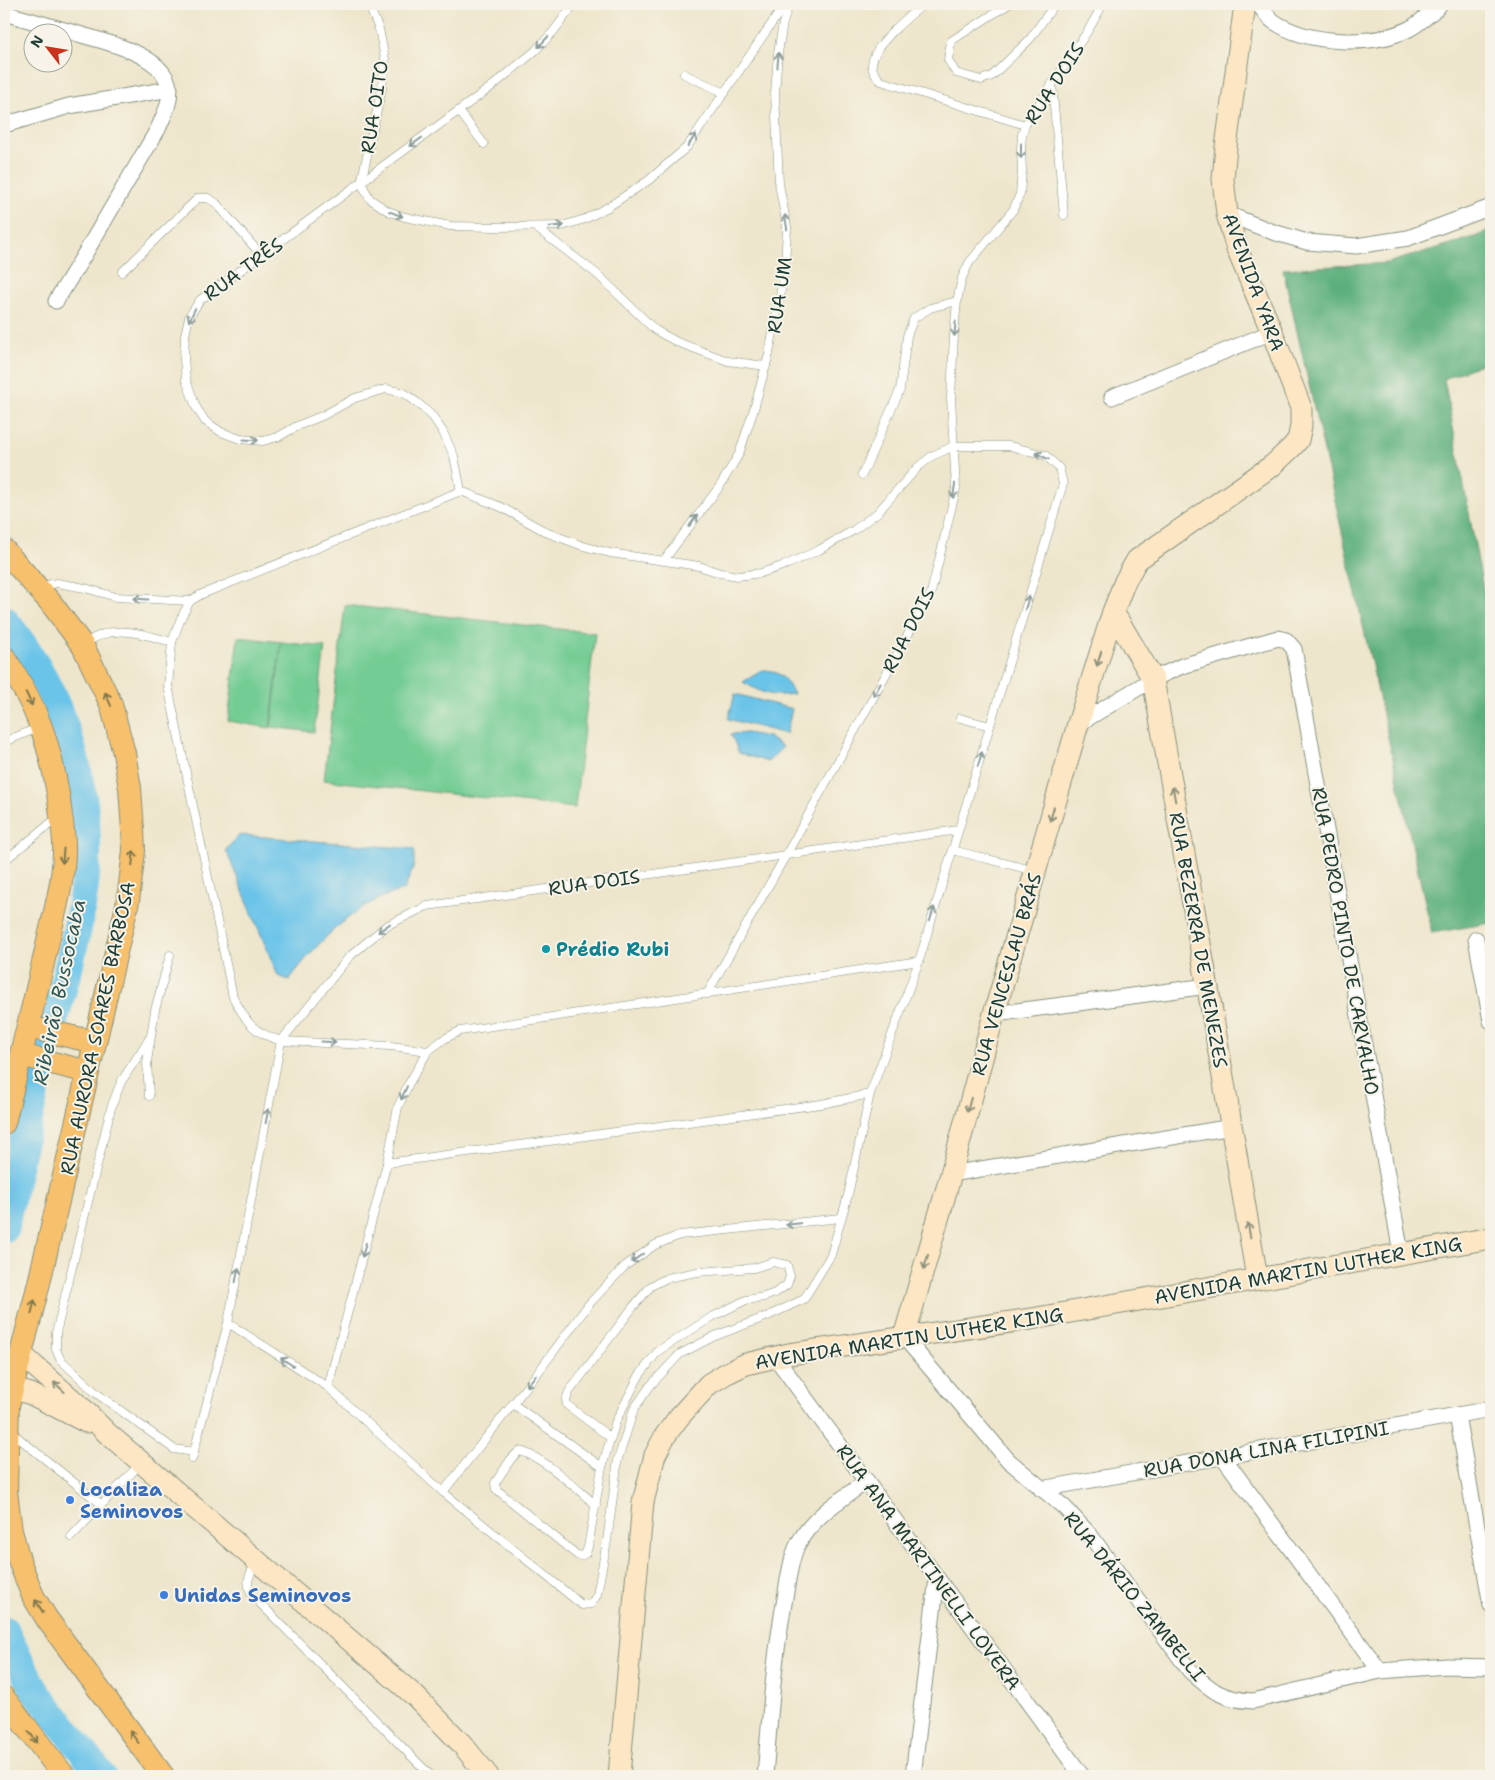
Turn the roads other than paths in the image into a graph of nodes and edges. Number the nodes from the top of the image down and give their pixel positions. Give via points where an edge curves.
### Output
1 (368, 4) edge
2 (574, 4) edge
3 (785, 4) edge
4 (788, 4) edge
5 (924, 4) edge
6 (1009, 4) edge
7 (1055, 4) edge
8 (1103, 4) edge
9 (1245, 4) edge
10 (1258, 4) edge
11 (1440, 4) edge
12 (4, 13) edge
13 (684, 74) dead end
14 (1052, 84) junction
15 (170, 89) junction
16 (725, 93) junction
17 (459, 111) junction
18 (4, 124) edge
19 (1025, 125) junction
20 (484, 144) dead end
21 (361, 183) junction
22 (1491, 207) edge
23 (1227, 214) junction
24 (1064, 215) dead end
25 (535, 227) junction
26 (261, 255) junction
27 (122, 272) dead end
28 (56, 301) dead end
29 (957, 301) junction
30 (1272, 332) junction
31 (766, 366) junction
32 (1112, 398) dead end
33 (1301, 408) joint
34 (954, 446) junction
35 (862, 475) dead end
36 (461, 491) junction
37 (4, 550) edge
38 (664, 560) junction
39 (37, 587) junction
40 (190, 601) junction
41 (1113, 612) junction
42 (172, 642) junction
43 (83, 646) junction
44 (4, 657) edge
45 (1153, 679) junction
46 (960, 718) dead end
47 (1078, 724) junction
48 (42, 726) junction
49 (990, 726) junction
50 (4, 742) edge
51 (61, 816) junction
52 (958, 830) junction
53 (952, 850) junction
54 (786, 855) junction
55 (4, 861) edge
56 (1036, 871) junction
57 (1476, 939) dead end
58 (170, 955) dead end
59 (919, 961) junction
60 (1208, 986) junction
61 (707, 994) junction
62 (994, 1014) junction
63 (1491, 1021) edge
64 (33, 1028) junction
65 (151, 1036) junction
66 (89, 1041) junction
67 (281, 1041) junction
68 (428, 1051) junction
69 (25, 1057) junction
70 (80, 1069) junction
71 (870, 1094) junction
72 (149, 1096) dead end
73 (4, 1123) edge
74 (1232, 1127) junction
75 (387, 1163) junction
76 (951, 1174) junction
77 (841, 1218) junction
78 (1491, 1238) edge
79 (1401, 1253) junction
80 (1257, 1278) junction
81 (228, 1323) junction
82 (904, 1337) junction
83 (21, 1354) junction
84 (776, 1358) junction
85 (8, 1387) edge
86 (328, 1387) junction
87 (513, 1404) junction
88 (1491, 1409) edge
89 (1456, 1416) junction
90 (7, 1430) junction
91 (106, 1433) junction
92 (611, 1438) junction
93 (1223, 1457) junction
94 (141, 1462) junction
95 (602, 1467) junction
96 (867, 1481) junction
97 (1041, 1489) junction
98 (443, 1492) junction
99 (101, 1504) junction
100 (596, 1504) junction
101 (71, 1538) dead end
102 (256, 1561) junction
103 (937, 1578) junction
104 (1491, 1605) edge
105 (1491, 1666) edge
106 (1380, 1671) junction
107 (4, 1698) edge
108 (64, 1776) edge
109 (163, 1776) edge
110 (431, 1776) edge
111 (488, 1776) edge
112 (619, 1776) edge
113 (766, 1776) edge
114 (914, 1776) edge
115 (1082, 1776) edge

1 - 21 lane, RUA OITO via 379,29 385,59 382,88
2 -> 17 lane, RUA TRÊS via 534,51
3 - 16 lane
31 -> 4 lane, RUA UM via 785,270 787,227 779,184 775,93 778,53
5 - 19 lane via 894,29 874,56 875,76 881,81
6 - 7 lane via 951,41 948,60 956,73 981,80 992,76 1030,39
8 - 14 lane, RUA DOIS
9 - 23 street, AVENIDA YARA via 1225,155
10 - 11 street via 1272,20 1298,34 1345,42 1378,40 1410,28
12 - 15 street via 137,54 161,70
13 - 16 lane
14 - 19 lane, RUA DOIS
14 - 24 lane
15 - 18 street via 69,106
15 - 28 street via 158,129
25 -> 16 lane via 562,226 585,219 649,180 687,147
17 - 20 lane
17 -> 21 lane, RUA TRÊS
19 -> 29 lane, RUA DOIS via 1020,194 1013,210 969,263
21 -> 25 lane via 370,199 405,217 450,226
21 - 26 lane, RUA TRÊS
22 - 23 street via 1408,238 1356,246 1307,242
23 - 30 street, AVENIDA YARA via 1237,249
25 - 31 lane via 597,274 656,330 677,342 728,361
26 - 27 lane via 216,203 208,198 198,198
26 -> 36 lane, RUA TRÊS via 200,300 189,317 185,335 186,380 206,421 221,432 240,439 263,441 278,437 355,398 386,389 404,393 433,417 443,432 454,456
29 -> 34 lane, RUA DOIS via 952,398
29 - 35 lane via 930,308 914,318 907,336 900,390
30 - 32 street
30 - 33 street, AVENIDA YARA
38 -> 31 lane, RUA UM via 720,486 739,454
33 - 41 street, RUA VENCESLAU BRÁS via 1298,440 1292,448 1273,465 1137,560
34 - 38 lane via 918,467 869,519 819,550 788,564 761,574 738,576
49 -> 34 lane via 1063,484 1059,468 1045,455 1010,446
34 -> 54 lane, RUA DOIS via 956,489 931,593
36 - 38 lane via 502,508 548,533 583,546
36 - 40 lane
37 - 39 main road, RUA AURORA SOARES BARBOSA
40 -> 39 lane via 116,597 57,583
39 - 43 main road, RUA AURORA SOARES BARBOSA
40 - 42 lane
41 - 45 street, RUA BEZERRA DE MENEZES
41 -> 47 street, RUA VENCESLAU BRÁS
42 - 43 lane via 120,631 94,638
42 - 67 lane via 168,686 233,998 247,1023 264,1036
66 -> 43 main road, RUA AURORA SOARES BARBOSA via 128,902 134,851 126,762 111,704
44 -> 48 main road via 22,683
45 - 47 street
60 -> 45 street, RUA BEZERRA DE MENEZES
45 - 79 street, RUA PEDRO PINTO DE CARVALHO via 1182,666 1278,638 1286,640 1294,648
46 - 49 lane
47 -> 56 street, RUA VENCESLAU BRÁS
48 - 50 lane
48 - 51 main road via 53,766
52 -> 49 lane
51 - 55 lane
51 -> 64 main road via 64,853
52 - 53 lane
52 - 54 lane
53 - 56 lane
59 -> 53 lane
54 - 61 lane
54 -> 67 lane, RUA DOIS via 428,906 386,926 349,957
56 - 62 street, RUA VENCESLAU BRÁS
57 - 63 street
58 - 65 lane
59 - 61 lane
59 - 71 lane
60 - 62 street
60 - 74 street, RUA BEZERRA DE MENEZES
61 - 68 lane via 460,1031
62 -> 76 street, RUA VENCESLAU BRÁS
64 - 66 main road
64 - 69 main road
65 - 72 lane via 147,1062
65 - 81 lane via 121,1082 111,1108 56,1332 56,1348 60,1360 96,1394 174,1449 193,1455
66 - 70 main road, RUA AURORA SOARES BARBOSA
67 -> 68 lane
81 -> 67 lane
68 -> 75 lane via 398,1107
69 - 70 main road
69 - 73 main road
83 -> 70 main road, RUA AURORA SOARES BARBOSA
71 - 75 lane via 821,1104
71 - 77 lane
74 - 76 street
80 -> 74 street, RUA BEZERRA DE MENEZES
75 -> 86 lane
76 -> 82 street, RUA VENCESLAU BRÁS
77 -> 87 lane via 680,1236 656,1245 625,1266 589,1304
77 - 98 lane via 831,1255 804,1298 680,1354 634,1409 618,1459 607,1541 597,1594 591,1604 582,1605
78 - 79 street, AVENIDA MARTIN LUTHER KING
79 - 80 street, AVENIDA MARTIN LUTHER KING
80 - 82 street, AVENIDA MARTIN LUTHER KING
86 -> 81 lane
82 - 84 street, AVENIDA MARTIN LUTHER KING
82 - 97 street, RUA DÁRIO ZAMBELLI via 1008,1460
83 - 85 main road, RUA AURORA SOARES BARBOSA
91 -> 83 street
84 - 96 street, RUA ANA MARTINELLI LOVERA
84 - 112 street, AVENIDA MARTIN LUTHER KING via 746,1364 709,1384 679,1417 655,1455 643,1502
85 - 90 main road, RUA AURORA SOARES BARBOSA
85 - 91 street via 31,1394
86 - 98 lane
87 - 95 lane
87 - 98 lane
88 - 89 street, RUA DONA LINA FILIPINI
89 - 93 street, RUA DONA LINA FILIPINI
89 - 104 street
90 - 99 lane
109 -> 90 main road, RUA AURORA SOARES BARBOSA via 33,1596 10,1531 6,1491
91 - 94 street
92 - 92 lane via 566,1406 566,1400 651,1286 667,1278 697,1272 754,1268 773,1262 786,1265 790,1276 788,1285 712,1317 658,1351 639,1376
92 - 95 lane
93 - 97 street, RUA DONA LINA FILIPINI
93 - 106 street
94 - 99 lane
94 - 102 street
95 - 100 lane
96 - 103 street, RUA ANA MARTINELLI LOVERA
96 - 113 street via 833,1505 809,1528 797,1546 777,1638
97 - 106 street, RUA DÁRIO ZAMBELLI via 1066,1508 1090,1535 1190,1671 1219,1694 1253,1702
99 - 101 lane
100 - 100 lane via 588,1547 581,1556 496,1489 495,1483 511,1458 519,1451 526,1452
102 - 110 lane via 248,1578 252,1595
102 - 111 street via 414,1696
103 - 114 street
103 - 115 street, RUA ANA MARTINELLI LOVERA
105 - 106 street, RUA DÁRIO ZAMBELLI
107 -> 108 main road

